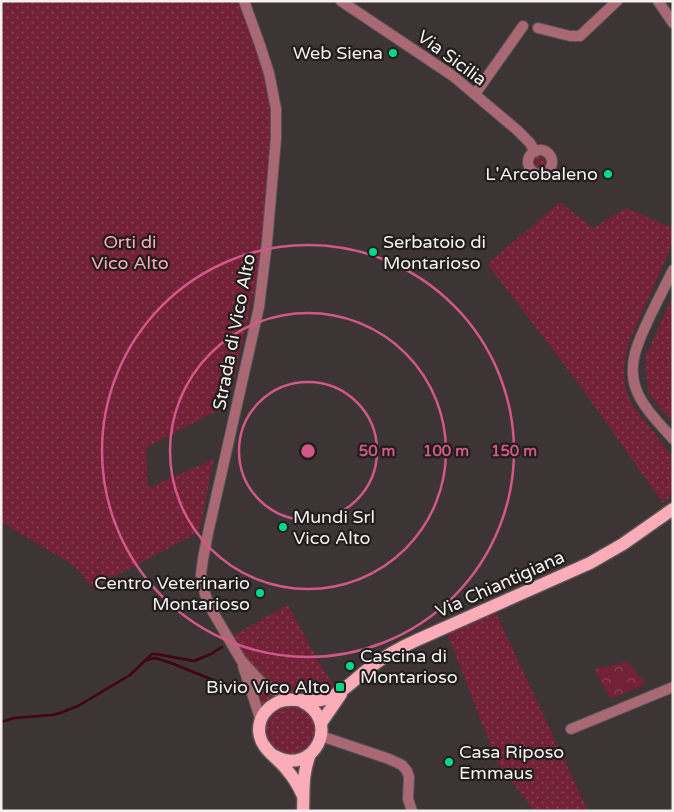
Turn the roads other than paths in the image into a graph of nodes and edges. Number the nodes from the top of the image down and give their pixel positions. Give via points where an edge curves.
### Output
1 (244, 1) edge
2 (340, 1) edge
3 (617, 1) edge
4 (658, 1) edge
5 (673, 23) edge
6 (523, 26) dead end
7 (538, 28) dead end
8 (475, 94) junction
9 (535, 152) dead end
10 (673, 270) edge
11 (673, 439) edge
12 (673, 509) edge
13 (242, 660) junction
14 (673, 687) edge
15 (343, 691) junction
16 (295, 699) junction
17 (261, 721) junction
18 (571, 730) dead end
19 (325, 733) junction
20 (271, 754) junction
21 (310, 754) junction
22 (303, 796) junction
23 (303, 811) edge
24 (412, 811) edge

1 - 13 street, Strada di Vico Alto via 269,73 275,100 276,138 259,307 201,574 210,607
2 - 8 street, Via Sicilia
3 - 7 street via 580,36
4 - 5 street
6 - 8 street
8 - 9 street, Via Sicilia via 524,137
10 - 11 street via 641,335 633,365 638,395
12 - 15 main road, Via Chiantigiana via 624,544 590,563 394,651
13 - 16 street, Strada di Vico Alto via 263,684
13 - 17 street, Strada di Vico Alto
14 - 18 street
15 - 16 main road, Via Chiantigiana via 324,700
15 - 19 main road, Via Chiantigiana
16 - 17 main road, Via Chiantigiana via 281,700 272,705
16 - 19 main road via 317,713
17 - 20 main road via 261,739
19 - 21 main road, Via Chiantigiana
19 - 24 street via 402,765 409,777 408,798
20 - 21 main road via 291,761
20 - 22 main road via 293,778
21 - 22 main road, Via Chiantigiana via 304,772
22 - 23 main road, Via Chiantigiana

